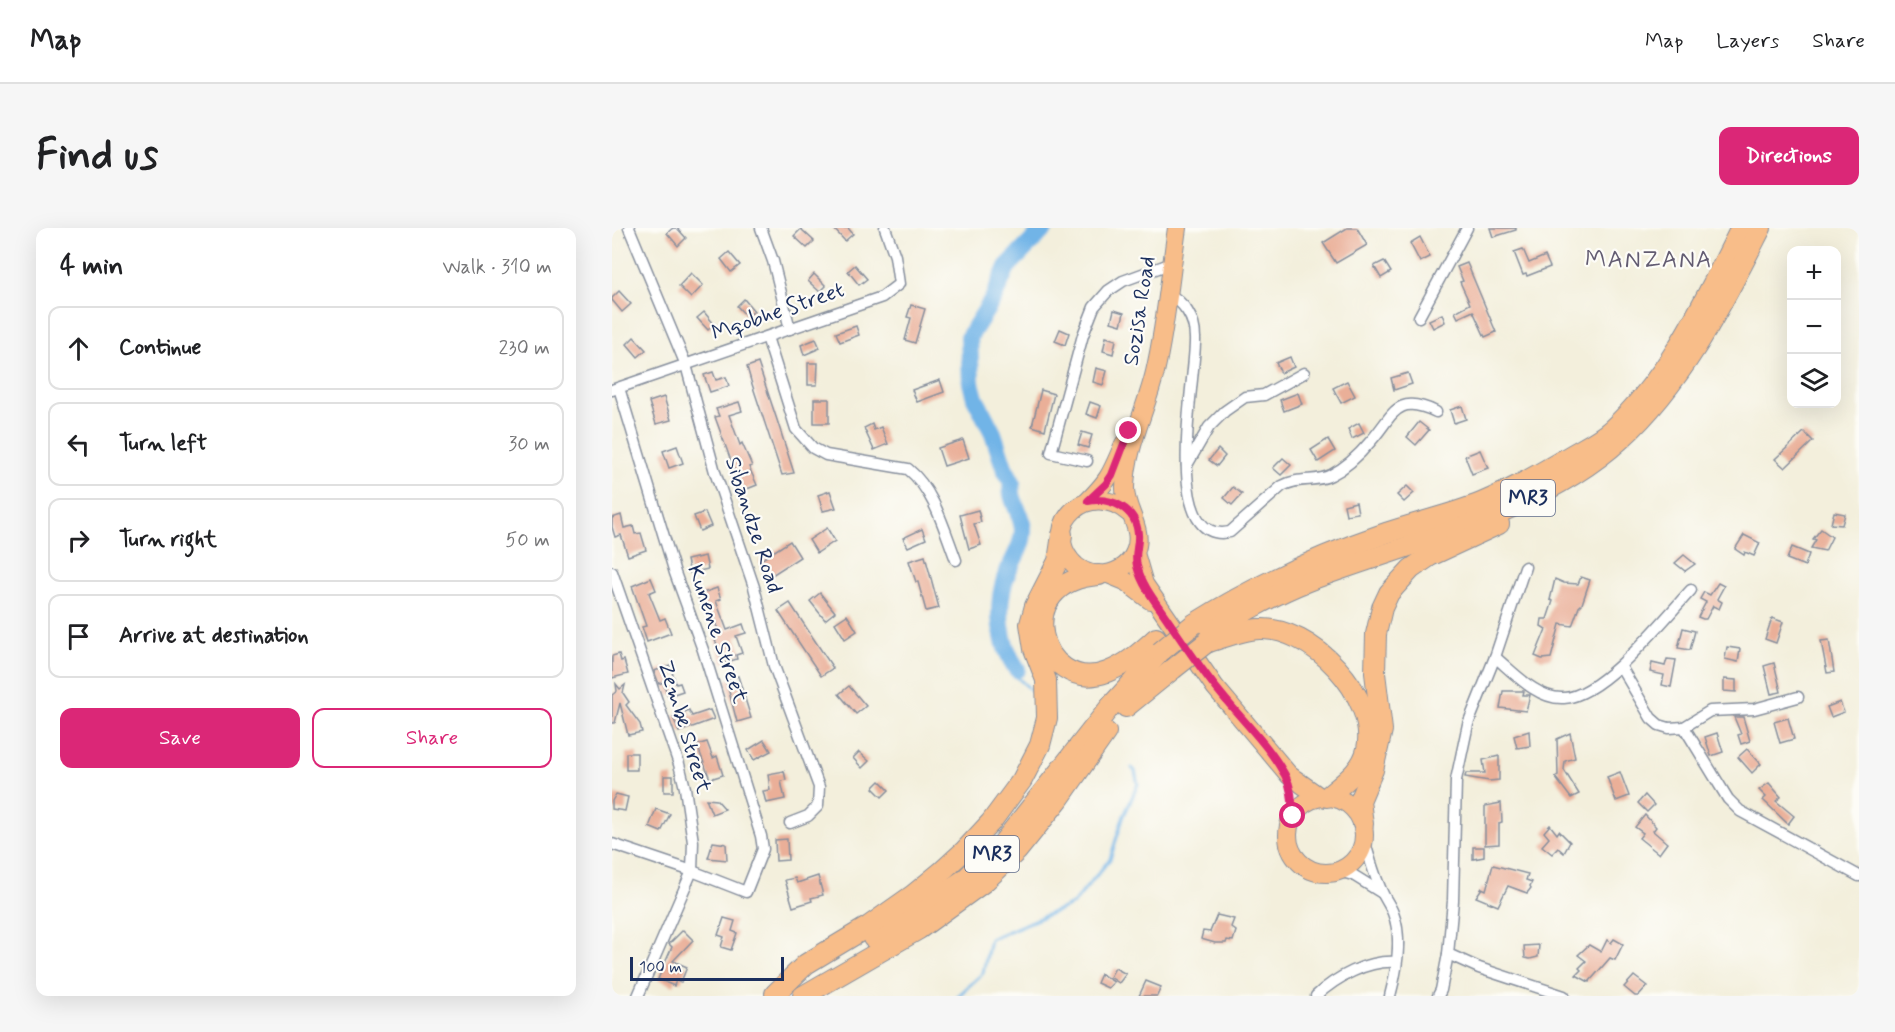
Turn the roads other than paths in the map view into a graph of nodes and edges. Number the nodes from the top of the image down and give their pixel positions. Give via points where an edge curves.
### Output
1 (629, 228) edge
2 (761, 228) edge
3 (885, 228) edge
4 (1177, 228) edge
5 (1467, 228) edge
6 (1742, 228) edge
7 (1761, 228) edge
8 (1172, 264) junction
9 (1167, 293) junction
10 (1419, 317) dead end
11 (790, 329) junction
12 (767, 337) junction
13 (686, 365) junction
14 (1304, 373) dead end
15 (615, 389) edge
16 (1148, 401) junction
17 (1653, 406) junction
18 (1436, 412) dead end
19 (1088, 461) dead end
20 (1187, 465) junction
21 (1088, 501) junction
22 (1129, 513) junction
23 (1062, 535) junction
24 (1135, 553) junction
25 (956, 560) dead end
26 (1525, 567) dead end
27 (612, 572) edge
28 (1103, 575) junction
29 (1691, 590) dead end
30 (1160, 609) junction
31 (1193, 633) junction
32 (1163, 656) junction
33 (1495, 657) junction
34 (1621, 667) junction
35 (1798, 697) dead end
36 (1684, 727) junction
37 (1274, 757) junction
38 (1323, 797) junction
39 (1293, 816) junction
40 (790, 823) dead end
41 (1364, 832) junction
42 (612, 844) edge
43 (692, 871) junction
44 (1338, 871) junction
45 (1859, 876) edge
46 (1382, 894) junction
47 (1448, 954) junction
48 (1396, 962) junction
49 (774, 995) edge
50 (638, 996) edge
51 (802, 996) edge
52 (1316, 996) edge
53 (1390, 996) edge
54 (1438, 996) edge
55 (1564, 996) edge

1 - 13 street, Sibandze Road
2 - 11 street
3 - 11 street, Mqobhe Street via 899,284 882,297
4 - 8 main road, Sozisa Road
5 - 10 street
6 - 31 highway, MR3 via 1677,351 1611,430 1538,475 1481,503 1385,533 1292,570 1225,604
7 - 17 highway, MR3 via 1686,365
8 - 9 main road, Sozisa Road
8 - 19 street via 1123,281 1094,307 1051,453
9 - 16 main road, Sozisa Road
9 - 20 street via 1187,309 1196,337
11 - 12 street, Mqobhe Street
12 - 13 street, Mqobhe Street
12 - 25 street via 796,429 813,448 826,455 908,469 919,477
13 - 15 street, Mqobhe Street
13 - 40 street, Sibandze Road via 774,666 819,787 818,806 808,816
14 - 20 street via 1264,395 1245,397 1225,411 1209,427
15 - 43 street, Kunene Street via 761,836 763,849 746,892
16 - 21 main road via 1129,431 1112,475
16 - 22 main road via 1128,464 1125,485
17 - 31 highway, MR3 via 1593,462 1544,491 1397,551 1309,581
17 - 41 highway via 1631,438 1611,457 1559,495 1430,556 1411,569 1389,593 1376,634 1375,673 1382,730 1373,770 1360,801
18 - 20 street via 1412,404 1392,412 1371,442 1334,473 1282,486 1230,532 1210,532 1202,525 1191,507
21 - 22 main road via 1110,501
21 - 23 main road via 1073,510
22 - 24 main road via 1138,532
23 - 28 main road via 1072,563 1089,573
23 - 49 highway via 1058,561 1030,624 1046,680 1047,718 1040,745 1022,780 991,822 941,872 869,926 806,964
24 - 28 main road via 1124,567
24 - 30 main road via 1144,584
26 - 33 street
27 - 43 street, Zembe Street via 679,765 692,834
28 - 30 main road via 1125,581
28 - 32 highway via 1074,579 1049,599 1042,636 1054,660 1078,674 1092,676 1121,666 1137,655
29 - 34 street
30 - 37 main road via 1215,687
31 - 32 highway, MR3, bridge
31 - 38 highway via 1228,636 1260,629 1278,632 1315,648 1344,677 1364,713 1367,750 1352,775
32 - 49 highway, MR3 via 1110,707 1002,844 965,879 902,921
32 - 51 highway, MR3 via 1017,851 984,882 919,929
33 - 34 street via 1536,690 1564,698 1582,693
33 - 47 street via 1468,724 1456,780
34 - 36 street via 1651,718 1669,728
35 - 36 street via 1754,710 1710,711
36 - 45 street via 1728,799 1740,811
37 - 38 main road via 1289,775
37 - 39 main road via 1292,793
38 - 39 main road via 1304,803
38 - 41 main road via 1348,803
39 - 44 main road via 1289,844 1298,861 1314,872
41 - 44 main road via 1358,857
41 - 46 street
42 - 43 street
43 - 50 street, Zembe Street
44 - 46 street via 1353,875
46 - 48 street via 1397,928
47 - 54 street
47 - 55 street
48 - 52 street via 1356,970
48 - 53 street

